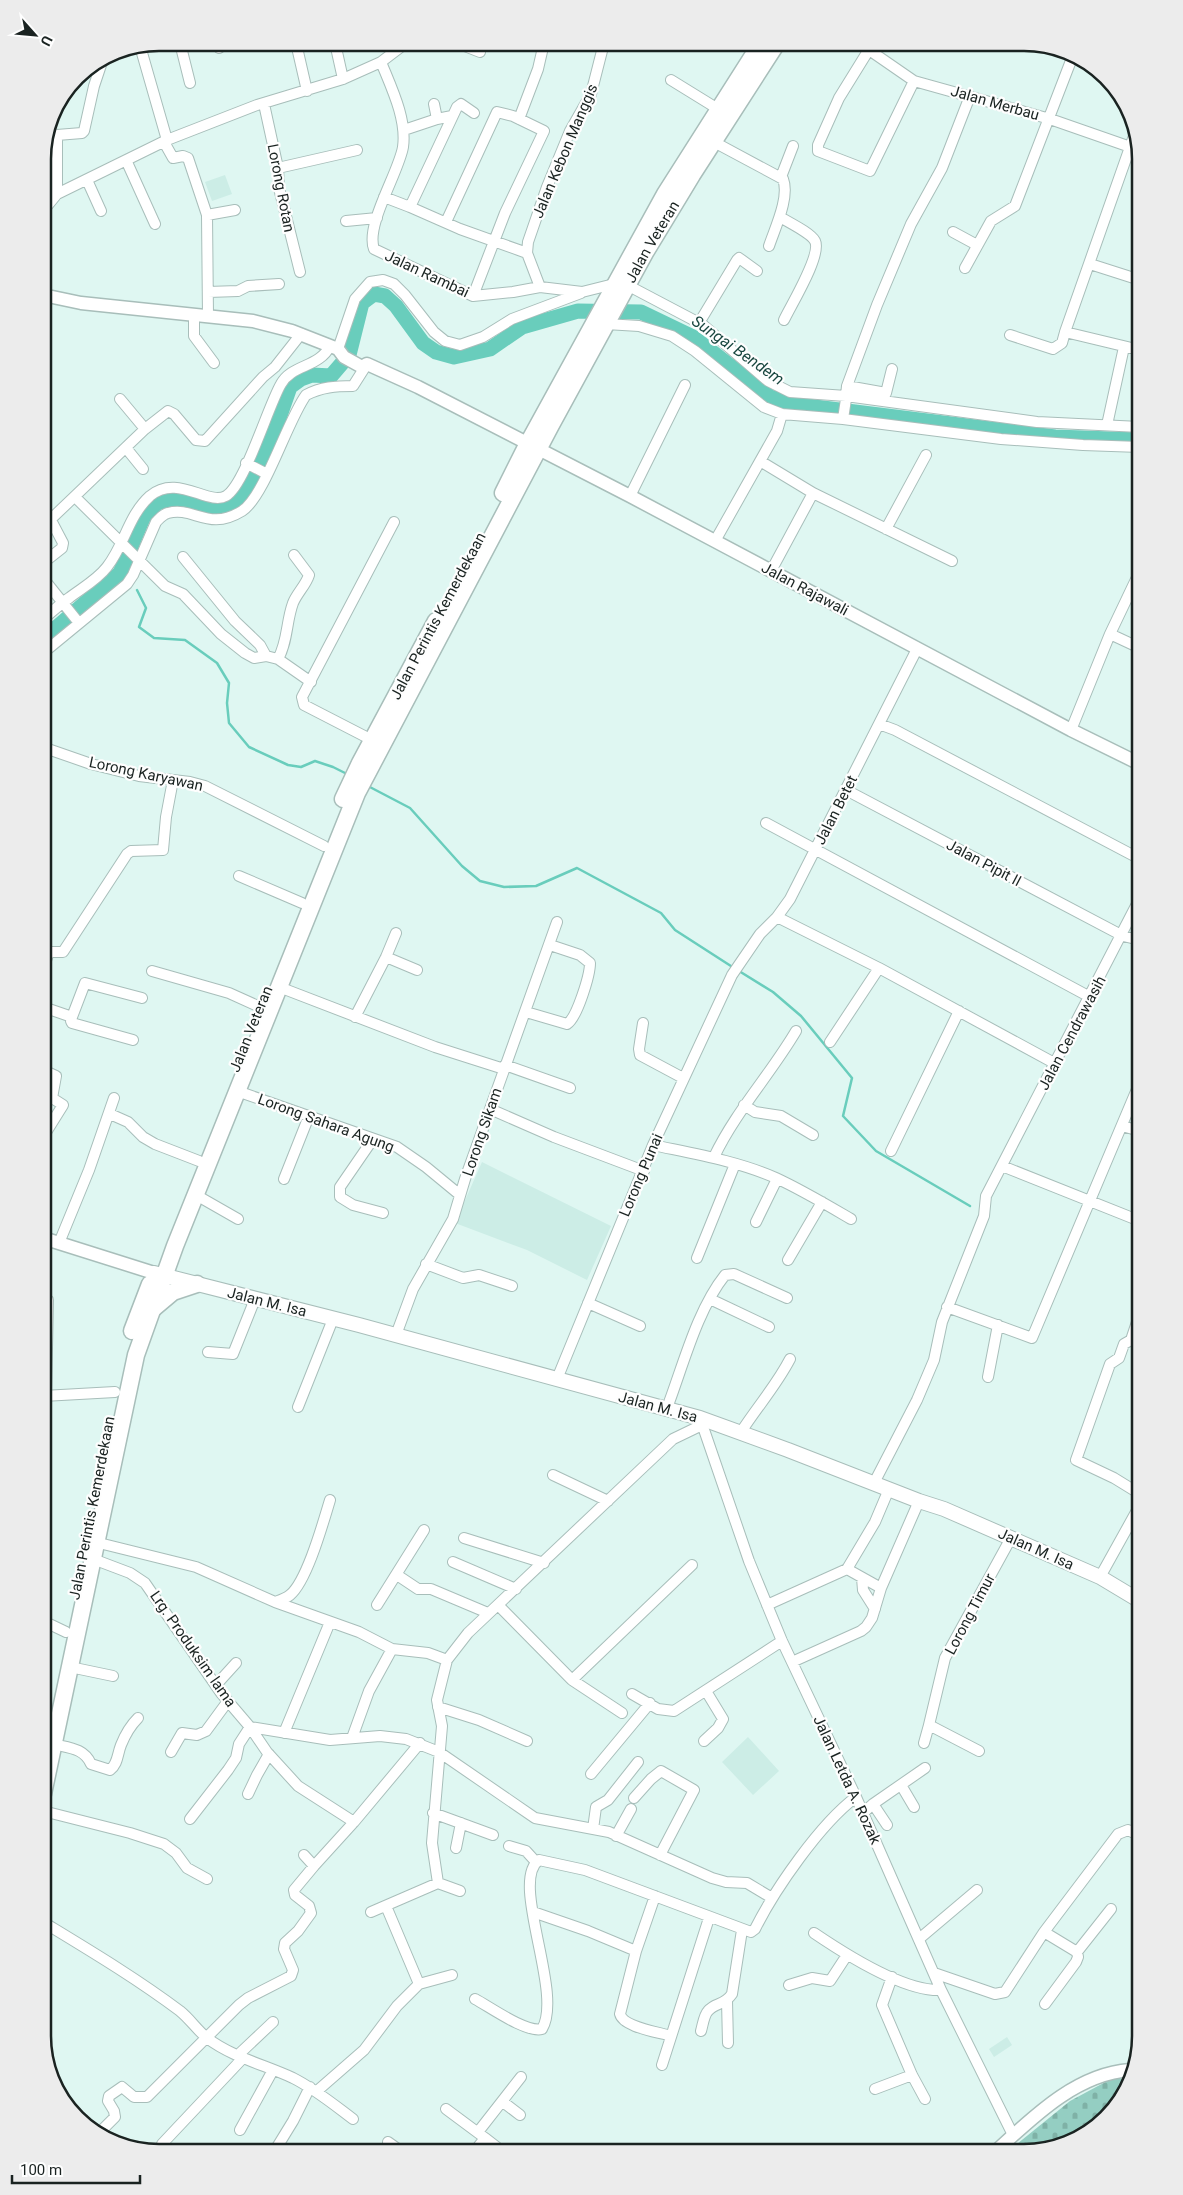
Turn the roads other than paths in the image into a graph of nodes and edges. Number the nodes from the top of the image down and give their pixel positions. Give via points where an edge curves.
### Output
1 (182, 51) edge
2 (298, 51) edge
3 (337, 51) edge
4 (395, 51) edge
5 (542, 51) edge
6 (602, 51) edge
7 (756, 51) edge
8 (772, 51) edge
9 (868, 51) edge
10 (877, 51) edge
11 (142, 53) edge
12 (381, 62) junction
13 (1071, 62) edge
14 (99, 69) edge
15 (343, 79) junction
16 (671, 80) dead end
17 (914, 80) junction
18 (190, 83) dead end
19 (307, 91) junction
20 (970, 96) junction
21 (264, 104) junction
22 (434, 104) dead end
23 (718, 109) junction
24 (474, 113) dead end
25 (452, 116) junction
26 (437, 119) junction
27 (519, 119) junction
28 (1050, 119) junction
29 (404, 130) junction
30 (55, 133) edge
31 (166, 141) junction
32 (53, 142) edge
33 (714, 142) junction
34 (793, 146) dead end
35 (1131, 148) edge
36 (357, 150) dead end
37 (1132, 154) edge
38 (126, 160) junction
39 (278, 168) junction
40 (781, 177) junction
41 (87, 180) junction
42 (57, 194) junction
43 (384, 198) junction
44 (51, 201) edge
45 (410, 207) junction
46 (235, 210) dead end
47 (101, 211) dead end
48 (206, 215) junction
49 (377, 218) junction
50 (780, 218) junction
51 (346, 221) dead end
52 (446, 222) junction
53 (155, 224) dead end
54 (953, 232) dead end
55 (493, 242) junction
56 (978, 245) junction
57 (769, 246) dead end
58 (527, 253) junction
59 (1090, 264) junction
60 (965, 268) dead end
61 (757, 270) dead end
62 (300, 272) dead end
63 (1132, 277) edge
64 (279, 284) dead end
65 (540, 287) junction
66 (619, 288) junction
67 (208, 292) junction
68 (582, 292) junction
69 (473, 296) junction
70 (51, 297) edge
71 (194, 314) junction
72 (208, 316) junction
73 (784, 320) dead end
74 (603, 321) junction
75 (699, 323) junction
76 (1066, 332) junction
77 (301, 334) junction
78 (1010, 335) dead end
79 (1124, 347) junction
80 (1132, 348) edge
81 (337, 351) junction
82 (214, 364) dead end
83 (364, 365) junction
84 (892, 369) dead end
85 (685, 385) dead end
86 (846, 394) junction
87 (120, 400) dead end
88 (782, 414) junction
89 (843, 417) junction
90 (1107, 425) junction
91 (1132, 427) edge
92 (145, 429) junction
93 (1132, 446) edge
94 (126, 448) junction
95 (534, 448) junction
96 (926, 455) dead end
97 (760, 461) junction
98 (248, 464) junction
99 (143, 469) dead end
100 (264, 473) junction
101 (813, 493) junction
102 (630, 496) junction
103 (75, 497) junction
104 (51, 520) joint
105 (394, 522) dead end
106 (886, 529) junction
107 (715, 541) junction
108 (124, 546) junction
109 (294, 555) dead end
110 (51, 556) edge
111 (183, 557) dead end
112 (138, 559) junction
113 (952, 561) dead end
114 (771, 571) junction
115 (51, 587) edge
116 (1132, 588) edge
117 (66, 605) junction
118 (51, 614) edge
119 (77, 621) junction
120 (1110, 634) junction
121 (1132, 644) edge
122 (51, 645) edge
123 (917, 648) junction
124 (266, 656) junction
125 (278, 659) junction
126 (311, 682) junction
127 (879, 724) junction
128 (1072, 730) junction
129 (377, 743) junction
130 (51, 750) edge
131 (1132, 760) edge
132 (174, 780) junction
133 (353, 790) junction
134 (846, 790) junction
135 (766, 823) dead end
136 (324, 846) junction
137 (815, 851) junction
138 (1132, 855) edge
139 (239, 876) dead end
140 (302, 903) junction
141 (1132, 916) edge
142 (777, 917) junction
143 (557, 922) dead end
144 (396, 933) dead end
145 (1123, 936) junction
146 (1132, 938) edge
147 (550, 945) junction
148 (51, 951) edge
149 (386, 957) junction
150 (879, 968) junction
151 (418, 970) dead end
152 (152, 971) dead end
153 (732, 975) joint
154 (279, 987) junction
155 (1090, 997) junction
156 (142, 998) dead end
157 (260, 1007) junction
158 (51, 1010) edge
159 (960, 1011) junction
160 (526, 1012) junction
161 (355, 1016) junction
162 (72, 1017) junction
163 (643, 1023) dead end
164 (796, 1031) dead end
165 (133, 1040) dead end
166 (830, 1042) dead end
167 (1056, 1064) junction
168 (505, 1067) junction
169 (51, 1074) edge
170 (683, 1078) junction
171 (570, 1088) dead end
172 (237, 1092) junction
173 (114, 1098) dead end
174 (1132, 1102) edge
175 (744, 1105) junction
176 (490, 1109) junction
177 (110, 1114) junction
178 (309, 1116) junction
179 (51, 1126) edge
180 (1122, 1126) junction
181 (1132, 1129) edge
182 (812, 1135) dead end
183 (373, 1139) junction
184 (653, 1145) junction
185 (891, 1151) dead end
186 (714, 1157) junction
187 (199, 1161) junction
188 (735, 1164) junction
189 (1002, 1166) junction
190 (644, 1171) junction
191 (777, 1179) junction
192 (284, 1180) dead end
193 (196, 1195) junction
194 (460, 1195) junction
195 (1090, 1200) junction
196 (822, 1202) junction
197 (383, 1213) dead end
198 (1132, 1218) edge
199 (238, 1219) dead end
200 (852, 1219) dead end
201 (756, 1222) dead end
202 (51, 1240) edge
203 (59, 1243) junction
204 (697, 1258) dead end
205 (788, 1260) dead end
206 (426, 1264) junction
207 (159, 1274) junction
208 (197, 1284) junction
209 (512, 1286) dead end
210 (710, 1298) junction
211 (787, 1298) dead end
212 (254, 1299) junction
213 (588, 1303) junction
214 (947, 1307) junction
215 (151, 1311) junction
216 (333, 1319) junction
217 (998, 1325) junction
218 (640, 1326) dead end
219 (769, 1326) dead end
220 (396, 1335) junction
221 (1132, 1337) edge
222 (208, 1352) dead end
223 (130, 1354) junction
224 (790, 1359) dead end
225 (988, 1377) dead end
226 (558, 1379) junction
227 (116, 1392) junction
228 (51, 1396) edge
229 (298, 1407) dead end
230 (667, 1408) junction
231 (701, 1421) junction
232 (740, 1432) junction
233 (553, 1476) dead end
234 (874, 1483) junction
235 (889, 1489) junction
236 (1132, 1489) edge
237 (330, 1500) dead end
238 (608, 1501) junction
239 (919, 1501) junction
240 (1132, 1520) edge
241 (424, 1530) dead end
242 (464, 1538) dead end
243 (1012, 1538) junction
244 (94, 1550) junction
245 (452, 1562) dead end
246 (544, 1563) junction
247 (692, 1564) dead end
248 (847, 1569) junction
249 (397, 1575) junction
250 (862, 1578) junction
251 (1100, 1578) junction
252 (881, 1588) junction
253 (516, 1589) junction
254 (1132, 1596) edge
255 (275, 1602) junction
256 (498, 1604) junction
257 (377, 1605) dead end
258 (767, 1605) junction
259 (875, 1610) junction
260 (488, 1613) junction
261 (330, 1622) junction
262 (51, 1625) edge
263 (66, 1632) junction
264 (782, 1641) junction
265 (392, 1649) junction
266 (447, 1660) junction
267 (792, 1662) junction
268 (236, 1663) dead end
269 (70, 1667) junction
270 (113, 1676) dead end
271 (572, 1680) junction
272 (216, 1685) junction
273 (706, 1691) junction
274 (632, 1694) dead end
275 (228, 1701) junction
276 (650, 1703) junction
277 (438, 1707) junction
278 (622, 1712) dead end
279 (138, 1718) dead end
280 (929, 1725) junction
281 (51, 1726) edge
282 (250, 1727) junction
283 (284, 1733) junction
284 (51, 1734) edge
285 (352, 1738) junction
286 (528, 1741) dead end
287 (704, 1741) dead end
288 (924, 1742) dead end
289 (420, 1743) junction
290 (51, 1745) edge
291 (979, 1751) dead end
292 (172, 1752) dead end
293 (439, 1752) junction
294 (269, 1754) junction
295 (638, 1762) dead end
296 (925, 1768) dead end
297 (591, 1774) dead end
298 (901, 1785) junction
299 (248, 1794) dead end
300 (856, 1797) junction
301 (634, 1798) dead end
302 (873, 1804) junction
303 (914, 1807) dead end
304 (631, 1809) dead end
305 (51, 1813) edge
306 (433, 1813) junction
307 (863, 1813) junction
308 (190, 1819) dead end
309 (354, 1822) junction
310 (461, 1823) junction
311 (887, 1825) dead end
312 (593, 1829) junction
313 (1132, 1832) edge
314 (493, 1835) dead end
315 (616, 1836) junction
316 (509, 1846) dead end
317 (456, 1848) dead end
318 (304, 1855) dead end
319 (660, 1855) junction
320 (536, 1862) junction
321 (314, 1866) junction
322 (207, 1879) dead end
323 (438, 1883) junction
324 (977, 1890) dead end
325 (460, 1891) dead end
326 (656, 1896) junction
327 (772, 1898) junction
328 (386, 1906) junction
329 (1111, 1909) dead end
330 (371, 1912) dead end
331 (533, 1912) junction
332 (709, 1918) junction
333 (51, 1927) edge
334 (742, 1930) junction
335 (1044, 1932) junction
336 (814, 1933) dead end
337 (919, 1939) junction
338 (636, 1952) junction
339 (1077, 1952) junction
340 (847, 1955) junction
341 (934, 1973) junction
342 (452, 1975) dead end
343 (892, 1977) junction
344 (419, 1984) junction
345 (789, 1985) dead end
346 (941, 1990) junction
347 (475, 1999) dead end
348 (727, 2001) junction
349 (1045, 2004) dead end
350 (272, 2022) dead end
351 (701, 2031) dead end
352 (671, 2036) junction
353 (206, 2038) junction
354 (728, 2043) dead end
355 (241, 2057) junction
356 (662, 2064) dead end
357 (273, 2070) junction
358 (1126, 2070) edge
359 (912, 2075) junction
360 (520, 2077) dead end
361 (314, 2089) junction
362 (875, 2089) dead end
363 (925, 2099) dead end
364 (503, 2102) junction
365 (446, 2110) dead end
366 (520, 2115) dead end
367 (353, 2119) dead end
368 (104, 2128) edge
369 (240, 2130) dead end
370 (481, 2135) junction
371 (1013, 2135) junction
372 (388, 2142) dead end
373 (162, 2144) dead end
374 (279, 2144) edge
375 (391, 2144) edge
376 (477, 2144) edge
377 (493, 2144) edge
378 (1003, 2144) edge

1 - 18 street
2 - 19 street
3 - 15 street
4 - 12 street
5 - 27 street
6 - 58 street, Jalan Kebon Manggis via 591,94 570,131 547,187
7 - 23 highway, Jalan Veteran
8 - 33 highway, Jalan Veteran
9 - 17 street via 839,98 818,151 870,171
10 - 17 street, Jalan Merbau
11 - 31 street
12 - 15 street
12 - 29 street, Jalan Rambai
13 - 28 street
14 - 30 street via 82,133
15 - 19 street
16 - 23 street
17 - 20 street, Jalan Merbau
19 - 21 street
20 - 28 street, Jalan Merbau
20 - 86 street via 942,168 911,224 877,305
21 - 31 street
21 - 39 street, Lorong Rotan
22 - 26 street
23 - 66 highway, Jalan Veteran via 665,194
24 - 25 street via 462,104
25 - 26 street
25 - 45 street
26 - 29 street
27 - 52 street via 498,111
27 - 55 street via 542,128 544,133
28 - 35 street, Jalan Merbau
28 - 56 street via 1015,206 991,221
29 - 43 street, Jalan Rambai via 401,154
31 - 38 street
31 - 48 street via 173,158 188,158
32 - 42 street
33 - 40 street
33 - 66 highway, Jalan Veteran
34 - 40 street
36 - 39 street
37 - 59 street
38 - 41 street
38 - 53 street
39 - 62 street, Lorong Rotan via 279,188
40 - 50 street via 786,187
41 - 42 street
41 - 47 street
42 - 44 street
43 - 45 street
43 - 49 street, Jalan Rambai
45 - 52 street
46 - 48 street
48 - 67 street
49 - 51 street
49 - 69 street, Jalan Rambai via 374,249
50 - 57 street
50 - 73 street via 812,238 816,247 813,262
52 - 55 street
54 - 56 street
55 - 58 street
55 - 69 street
56 - 60 street
58 - 65 street
59 - 63 street
59 - 76 street
61 - 75 street via 739,258
64 - 67 street
65 - 68 street, Jalan Rambai
65 - 69 street, Jalan Rambai
66 - 68 street, Jalan Rambai
66 - 74 highway, Jalan Veteran
66 - 75 street
67 - 72 street
68 - 81 street via 512,319 483,337 460,346 445,341 434,332 394,284 384,280 370,282 355,299
70 - 71 street, Jalan Rajawali
71 - 72 street, Jalan Rajawali
71 - 82 street via 194,336
72 - 77 street, Jalan Rajawali via 254,321
74 - 88 street via 639,326 672,336 764,407
74 - 95 highway, Jalan Veteran
75 - 86 street via 768,381 790,392
76 - 78 street via 1062,343 1053,350
76 - 79 street
77 - 81 street, Jalan Rajawali
77 - 92 street via 275,367 205,441 196,440 168,411
79 - 80 street
79 - 90 street
81 - 83 street, Jalan Rajawali
81 - 98 street via 285,378
83 - 95 street, Jalan Rajawali via 418,387
83 - 100 street via 353,386 334,386 306,395
84 - 86 street via 886,393
85 - 102 street
86 - 89 street
86 - 90 street via 1037,422
87 - 92 street
88 - 89 street
88 - 97 street via 778,430
89 - 93 street via 1001,439
90 - 91 street
92 - 94 street
94 - 99 street
94 - 103 street
95 - 102 street, Jalan Rajawali
95 - 129 highway, Jalan Perintis Kemerdekaan
96 - 106 street
97 - 101 street
97 - 107 street
98 - 100 street
98 - 108 street via 235,487 223,497 165,487 158,490 136,510 127,527
100 - 112 street via 248,506 234,516 219,520 169,512 163,515 156,522
101 - 106 street
101 - 114 street
102 - 107 street, Jalan Rajawali
103 - 104 street
103 - 108 street
104 - 110 street via 63,546
105 - 126 street
106 - 113 street
107 - 114 street, Jalan Rajawali
108 - 112 street
108 - 117 street via 97,579
109 - 125 street via 308,575 294,599 286,643
111 - 124 street
112 - 119 street via 131,579 123,588
112 - 124 street via 167,587 183,594 244,654 257,659
114 - 123 street, Jalan Rajawali
115 - 117 street
116 - 120 street
117 - 118 street
117 - 119 street
119 - 122 street
120 - 121 street
120 - 128 street
123 - 127 street, Jalan Betet
123 - 128 street, Jalan Rajawali
124 - 125 street
125 - 126 street
126 - 129 street via 302,697 304,705
127 - 134 street, Jalan Betet
127 - 138 street
128 - 131 street, Jalan Rajawali
129 - 133 highway, Jalan Perintis Kemerdekaan
130 - 132 street, Lorong Karyawan via 91,764
132 - 136 street, Lorong Karyawan via 205,786
132 - 148 street via 163,850 126,854 63,952
133 - 136 highway, Jalan Veteran
133 - 154 highway, Jalan Veteran
134 - 137 street, Jalan Betet
134 - 145 street, Jalan Pipit II
135 - 137 street
136 - 140 highway, Jalan Veteran
137 - 142 street, Jalan Betet
137 - 155 street
139 - 140 street
140 - 157 highway, Jalan Veteran
141 - 145 street, Jalan Cendrawasih
142 - 150 street
142 - 153 street, Jalan Betet via 760,934
143 - 147 street, Lorong Sikam
144 - 149 street
145 - 146 street, Jalan Pipit II
145 - 155 street, Jalan Cendrawasih
147 - 160 street, Lorong Sikam
147 - 160 street via 580,955 590,963 574,1015 567,1024
149 - 151 street
149 - 161 street
150 - 159 street
150 - 166 street
152 - 157 street via 228,993
153 - 170 street, Lorong Punai
154 - 161 street
154 - 172 highway, Jalan Veteran
155 - 167 street, Jalan Cendrawasih
156 - 162 street via 84,983
157 - 187 highway, Jalan Veteran
158 - 162 street
159 - 167 street
159 - 185 street
160 - 168 street, Lorong Sikam
161 - 168 street via 435,1047
162 - 165 street via 72,1023
163 - 170 street via 640,1055
164 - 175 street
167 - 189 street, Jalan Cendrawasih
168 - 171 street
168 - 176 street, Lorong Sikam
169 - 179 street via 56,1076 52,1098 63,1104
170 - 184 street, Lorong Punai
172 - 178 street, Lorong Sahara Agung
172 - 193 highway, Jalan Veteran
173 - 177 street
174 - 180 street
175 - 182 street via 755,1112 781,1116
175 - 186 street
176 - 190 street
176 - 194 street, Lorong Sikam
177 - 187 street via 128,1122 155,1144
177 - 203 street
178 - 183 street, Lorong Sahara Agung
178 - 192 street
180 - 181 street
180 - 195 street
183 - 194 street, Lorong Sahara Agung via 404,1151
183 - 197 street via 339,1192 340,1197 353,1205
184 - 186 street
184 - 190 street, Lorong Punai
186 - 188 street
187 - 207 highway, Jalan Veteran
188 - 191 street
188 - 204 street
189 - 195 street
189 - 214 street, Jalan Cendrawasih via 986,1196 984,1216
190 - 213 street, Lorong Punai
191 - 196 street
191 - 201 street
193 - 199 street
193 - 207 highway, Jalan Veteran
194 - 206 street, Lorong Sikam via 449,1229
195 - 198 street
195 - 217 street via 1032,1338
196 - 200 street
196 - 205 street
202 - 203 street
203 - 207 street
206 - 209 street via 463,1278 479,1275
206 - 220 street, Lorong Sikam
207 - 208 main road, Jalan M. Isa
207 - 215 highway
207 - 223 highway, Jalan Perintis Kemerdekaan
208 - 212 main road, Jalan M. Isa
208 - 215 highway via 172,1292
210 - 211 street via 724,1277 730,1274
210 - 219 street
210 - 230 street
212 - 216 main road, Jalan M. Isa
212 - 222 street via 233,1354
213 - 218 street
213 - 226 street, Lorong Punai
214 - 217 street
214 - 234 street, Jalan Cendrawasih via 934,1360
215 - 223 highway
216 - 220 main road, Jalan M. Isa
216 - 229 street
217 - 225 street
220 - 226 main road, Jalan M. Isa
221 - 236 street via 1110,1364 1076,1460
223 - 227 highway, Jalan Perintis Kemerdekaan
223 - 244 highway
224 - 232 street via 774,1389
226 - 230 main road, Jalan M. Isa
227 - 228 street
227 - 263 highway, Jalan Perintis Kemerdekaan
230 - 231 main road, Jalan M. Isa
231 - 232 main road, Jalan M. Isa
231 - 238 street via 674,1439
231 - 258 street, Jalan Letda A. Rozak
232 - 234 main road, Jalan M. Isa
233 - 238 street
234 - 235 main road, Jalan M. Isa
235 - 239 main road, Jalan M. Isa
235 - 248 street via 875,1522
237 - 255 street via 302,1579 289,1596
238 - 246 street
239 - 243 main road, Jalan M. Isa
239 - 252 street
240 - 251 street
241 - 249 street
242 - 246 street
243 - 251 main road, Jalan M. Isa
243 - 280 street, Lorong Timur via 945,1658
244 - 255 street via 196,1567
244 - 269 highway
244 - 272 street, Lrg. Produksim lama via 145,1583
245 - 253 street
246 - 253 street
247 - 271 street
248 - 250 street
248 - 258 street
249 - 257 street
249 - 260 street via 418,1588 431,1589
250 - 252 street
250 - 259 street via 863,1590
251 - 254 main road, Jalan M. Isa
252 - 259 street
253 - 256 street
255 - 261 street
256 - 260 street
256 - 271 street
258 - 264 street, Jalan Letda A. Rozak
259 - 267 street via 870,1623 861,1631
260 - 266 street via 458,1643
261 - 265 street
261 - 283 street
262 - 263 street
263 - 281 highway, Jalan Perintis Kemerdekaan
264 - 267 street, Jalan Letda A. Rozak
264 - 273 street
265 - 266 street via 428,1652
265 - 285 street via 369,1691
266 - 277 street via 439,1688
267 - 300 street, Jalan Letda A. Rozak
268 - 272 street
269 - 270 street
269 - 284 highway
271 - 278 street
272 - 275 street, Lrg. Produksim lama
273 - 276 street via 674,1711 658,1709
273 - 287 street via 723,1719
274 - 276 street
275 - 282 street, Lrg. Produksim lama
275 - 292 street via 206,1731 197,1735 182,1733
276 - 297 street
277 - 286 street
277 - 293 street via 442,1726
279 - 290 street via 130,1725 116,1766 110,1770 91,1764 80,1750
280 - 288 street, Lorong Timur
280 - 291 street
282 - 283 street
282 - 294 street, Lrg. Produksim lama
282 - 308 street via 239,1744 236,1758
283 - 285 street via 330,1740
285 - 289 street via 393,1736
289 - 293 street
289 - 309 street
293 - 306 street
293 - 312 street via 531,1816
294 - 299 street
294 - 309 street, Lrg. Produksim lama via 298,1786
295 - 312 street via 608,1800 596,1806
296 - 298 street
298 - 302 street
298 - 303 street
300 - 307 street, Jalan Letda A. Rozak
300 - 327 street via 831,1820
301 - 319 street via 661,1771 694,1790
302 - 307 street
302 - 311 street
304 - 315 street
305 - 322 street via 164,1844 187,1868
306 - 310 street
306 - 323 street via 432,1844
307 - 337 street, Jalan Letda A. Rozak
309 - 321 street
310 - 314 street
310 - 317 street
312 - 315 street
313 - 335 street via 1128,1830 1118,1834
315 - 319 street
316 - 320 street via 526,1851
318 - 321 street
319 - 327 street via 719,1880 752,1885
320 - 326 street via 544,1860 585,1870
320 - 331 street via 530,1891
321 - 353 street via 294,1890 295,1895 309,1906 311,1913 285,1943 284,1949 293,1970 291,1976 248,1998
323 - 325 street
323 - 328 street
324 - 337 street
326 - 332 street
326 - 338 street
327 - 334 street via 755,1929 751,1932
328 - 330 street
328 - 344 street
329 - 339 street
331 - 338 street
331 - 347 street via 548,1996 548,2019 542,2029 520,2024
332 - 334 street
332 - 352 street
333 - 353 street via 108,1961 168,2003 188,2018
334 - 348 street via 732,1994
335 - 339 street
335 - 341 street via 1008,1988 1000,1994
336 - 340 street
337 - 341 street, Jalan Letda A. Rozak
338 - 352 street via 621,2018 630,2024
339 - 349 street via 1076,1962
340 - 343 street
340 - 345 street via 830,1981 812,1978
341 - 346 street, Jalan Letda A. Rozak
342 - 344 street
343 - 346 street via 921,1989
343 - 359 street via 882,2006
344 - 361 street via 397,2006 364,2050
346 - 371 street, Jalan Letda A. Rozak
348 - 351 street via 706,2012
348 - 354 street
350 - 355 street
352 - 356 street
353 - 355 street
353 - 368 street via 147,2097 134,2097 122,2087 109,2096 115,2117
355 - 357 street
355 - 373 street
357 - 361 street
357 - 369 street
358 - 371 street via 1088,2080
359 - 362 street
359 - 363 street
360 - 364 street
361 - 367 street
361 - 374 street
364 - 366 street
364 - 370 street
365 - 370 street
370 - 376 street
370 - 377 street
371 - 378 street
372 - 375 street

